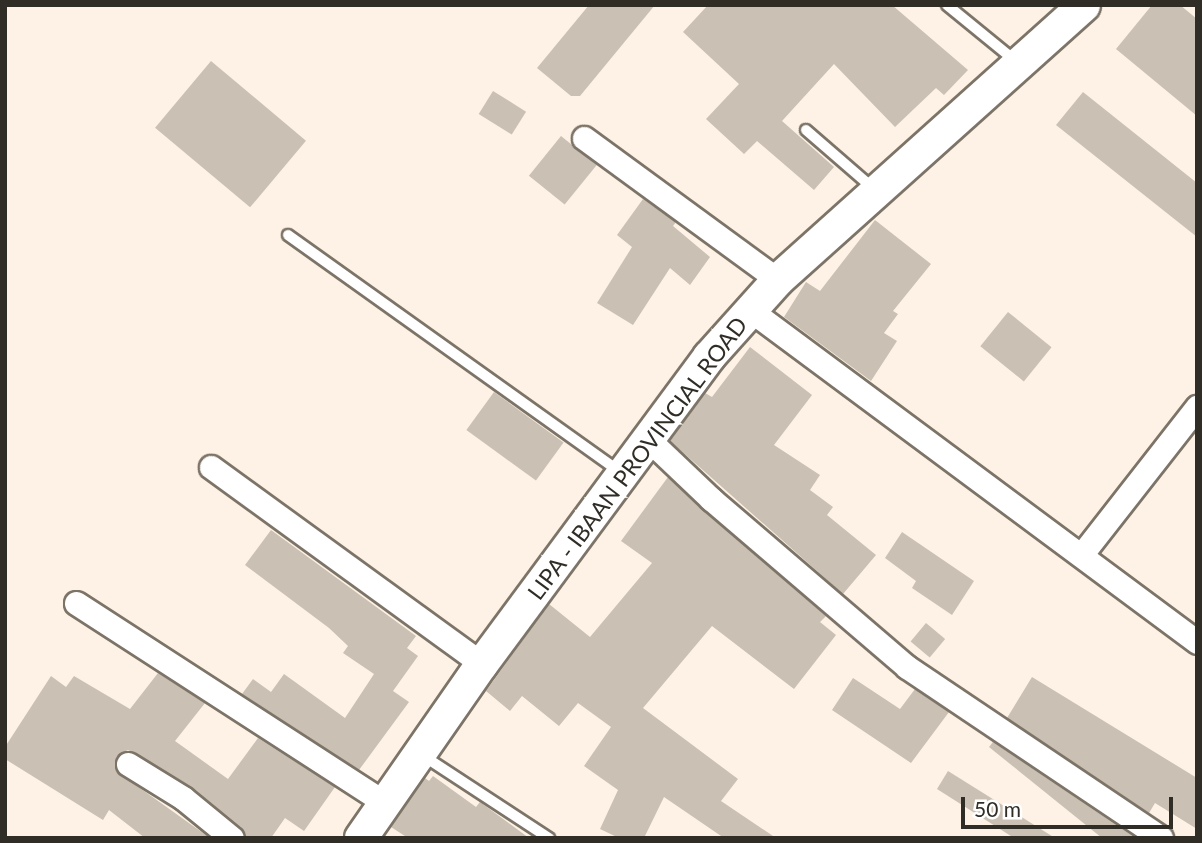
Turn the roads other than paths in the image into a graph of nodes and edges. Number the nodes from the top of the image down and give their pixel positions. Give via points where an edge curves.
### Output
1 (947, 5) edge
2 (1084, 5) edge
3 (1017, 62) junction
4 (806, 130) dead end
5 (584, 138) dead end
6 (879, 193) junction
7 (288, 235) dead end
8 (778, 280) junction
9 (751, 310) junction
10 (1197, 407) edge
11 (648, 439) junction
12 (211, 467) dead end
13 (622, 474) junction
14 (1082, 554) junction
15 (76, 603) dead end
16 (1197, 642) edge
17 (481, 664) junction
18 (420, 753) junction
19 (128, 764) dead end
20 (385, 803) junction
21 (368, 835) edge
22 (232, 838) edge
23 (549, 838) edge
24 (1161, 838) edge

1 - 3 lane
2 - 3 main road, LIPA - IBAAN PROVINCIAL ROAD
3 - 6 main road, LIPA - IBAAN PROVINCIAL ROAD
4 - 6 lane
5 - 8 street
6 - 8 main road, LIPA - IBAAN PROVINCIAL ROAD
7 - 13 lane
8 - 9 main road, LIPA - IBAAN PROVINCIAL ROAD
9 - 11 main road, LIPA - IBAAN PROVINCIAL ROAD
9 - 14 street
10 - 14 street
11 - 13 main road, LIPA - IBAAN PROVINCIAL ROAD
11 - 24 street via 907,667
12 - 17 street
13 - 17 main road, LIPA - IBAAN PROVINCIAL ROAD
14 - 16 street
15 - 20 street
17 - 18 main road, LIPA - IBAAN PROVINCIAL ROAD
18 - 20 main road, LIPA - IBAAN PROVINCIAL ROAD
18 - 23 lane
19 - 22 street via 183,798
20 - 21 main road, LIPA - IBAAN PROVINCIAL ROAD

